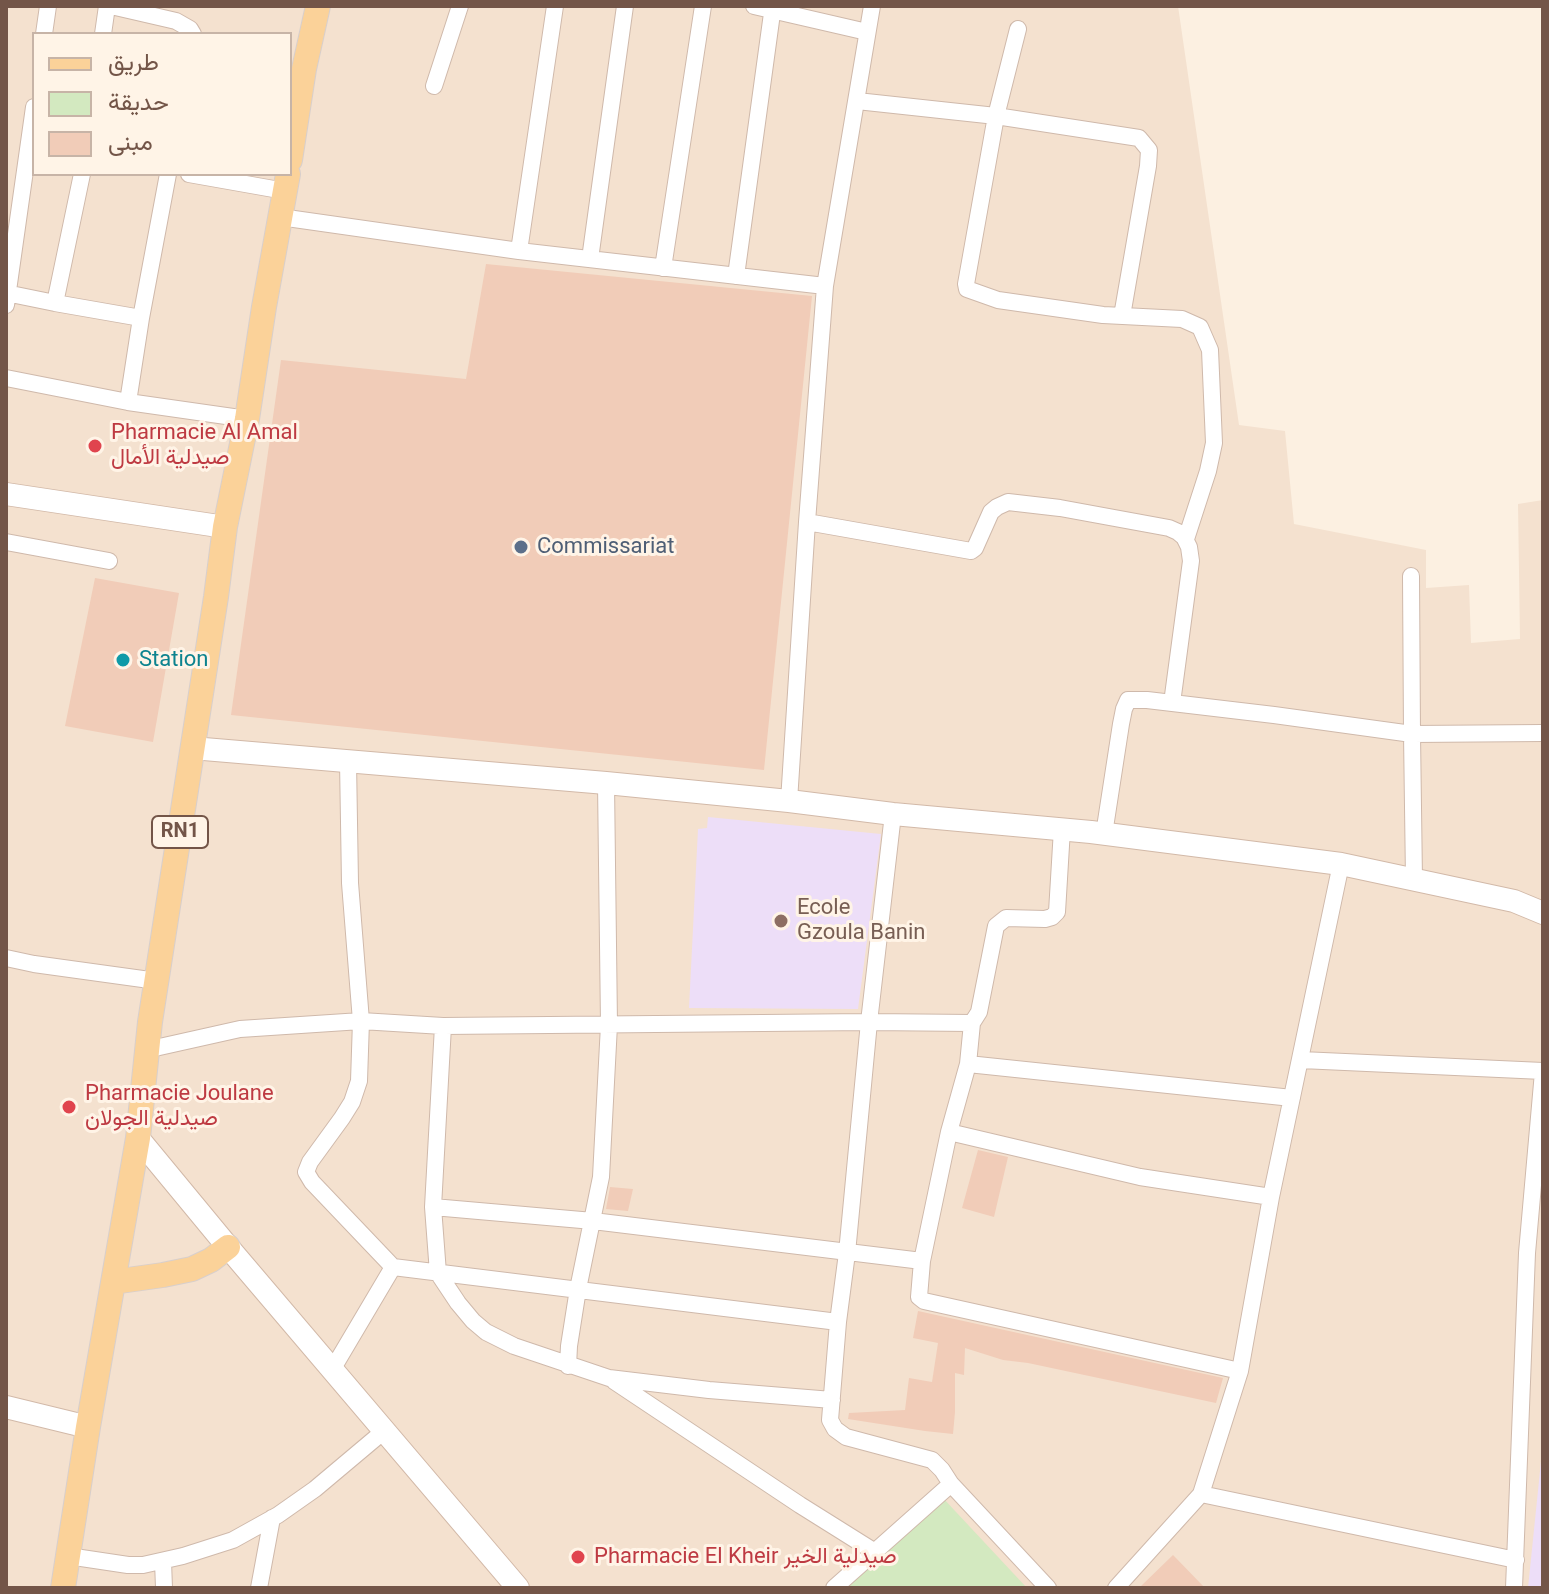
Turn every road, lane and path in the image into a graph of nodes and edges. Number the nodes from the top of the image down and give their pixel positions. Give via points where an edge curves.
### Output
1 (48, 6) edge
2 (109, 6) edge
3 (318, 6) edge
4 (460, 6) edge
5 (555, 6) edge
6 (625, 6) edge
7 (703, 6) edge
8 (754, 6) edge
9 (872, 6) edge
10 (772, 8) edge
11 (1018, 29) dead end
12 (44, 32) edge
13 (103, 32) edge
14 (192, 32) edge
15 (867, 32) junction
16 (434, 86) dead end
17 (857, 101) junction
18 (996, 116) junction
19 (32, 121) edge
20 (292, 147) edge
21 (82, 176) edge
22 (168, 176) edge
23 (211, 176) edge
24 (286, 183) edge
25 (280, 217) junction
26 (519, 251) junction
27 (590, 259) junction
28 (663, 268) junction
29 (736, 276) junction
30 (825, 286) junction
31 (7, 297) edge
32 (55, 303) junction
33 (1122, 316) junction
34 (141, 318) junction
35 (6, 378) edge
36 (128, 402) junction
37 (247, 419) junction
38 (6, 494) edge
39 (807, 522) junction
40 (225, 527) junction
41 (1186, 539) junction
42 (6, 542) edge
43 (109, 561) dead end
44 (1411, 576) dead end
45 (1172, 703) junction
46 (1543, 733) edge
47 (1412, 734) junction
48 (192, 748) junction
49 (348, 761) junction
50 (606, 783) junction
51 (789, 801) junction
52 (893, 814) junction
53 (1062, 829) junction
54 (1104, 834) junction
55 (1341, 864) junction
56 (1414, 880) junction
57 (1543, 913) edge
58 (6, 958) edge
59 (157, 981) junction
60 (361, 1021) junction
61 (869, 1022) junction
62 (972, 1023) junction
63 (609, 1025) junction
64 (443, 1026) junction
65 (146, 1050) junction
66 (1301, 1060) junction
67 (968, 1064) junction
68 (1543, 1072) edge
69 (1292, 1098) junction
70 (949, 1132) junction
71 (138, 1138) junction
72 (1271, 1197) junction
73 (433, 1207) junction
74 (593, 1221) junction
75 (228, 1247) junction
76 (847, 1253) junction
77 (922, 1261) junction
78 (393, 1267) junction
79 (438, 1273) junction
80 (113, 1282) junction
81 (578, 1289) junction
82 (838, 1322) junction
83 (568, 1366) junction
84 (332, 1370) junction
85 (1240, 1371) junction
86 (609, 1378) junction
87 (832, 1400) junction
88 (6, 1407) edge
89 (88, 1427) junction
90 (384, 1431) junction
91 (951, 1484) junction
92 (1201, 1494) junction
93 (272, 1518) junction
94 (875, 1552) junction
95 (68, 1556) junction
96 (1516, 1560) junction
97 (163, 1561) junction
98 (63, 1588) edge
99 (164, 1588) edge
100 (259, 1588) edge
101 (518, 1588) edge
102 (834, 1588) edge
103 (1048, 1588) edge
104 (1116, 1588) edge
105 (1514, 1588) edge

1 - 12 street
2 - 13 street
2 - 14 street via 176,21
3 - 20 main road
4 - 16 street
5 - 26 street
6 - 27 street
7 - 28 street
8 - 10 street
9 - 15 street
10 - 15 street
10 - 29 street
11 - 18 street
15 - 17 street
17 - 18 street
17 - 30 street
18 - 33 street via 1139,138 1149,150
18 - 33 street via 967,289 998,300
19 - 31 street
21 - 32 street
22 - 34 street
23 - 24 street
24 - 25 main road, RN1
25 - 26 street
25 - 37 main road, RN1
26 - 27 street
27 - 28 street
28 - 29 street
29 - 30 street
30 - 39 street
31 - 32 street
32 - 34 street
33 - 41 street via 1182,319 1200,327 1210,350 1214,443
34 - 36 street
35 - 36 street
36 - 37 street
37 - 40 main road, RN1
38 - 40 street
39 - 41 street via 971,551 991,512 1008,502 1169,528
39 - 51 street
40 - 48 main road, RN1
41 - 45 street via 1191,561
42 - 43 street
44 - 47 street
45 - 47 street
45 - 54 street via 1127,702
46 - 47 street
47 - 56 street
48 - 49 street
48 - 59 main road, RN1
49 - 50 street
49 - 60 street via 350,883
50 - 51 street
50 - 63 street
51 - 52 street
52 - 53 street
52 - 61 street
53 - 54 street
53 - 62 street via 1057,912 1048,919 1012,917 998,923 979,1012
54 - 55 street
55 - 56 street
55 - 66 street
56 - 57 street via 1514,901
58 - 59 street
59 - 65 main road, RN1
60 - 64 street
60 - 65 street via 240,1029
60 - 78 street via 359,1081 352,1102 306,1172
61 - 62 street
61 - 63 street
61 - 76 street
62 - 67 street
63 - 64 street
63 - 74 street via 601,1177
64 - 73 street
65 - 71 main road, RN1
66 - 68 street
66 - 69 street
67 - 69 street
67 - 70 street
68 - 96 street via 1527,1253
69 - 72 street
70 - 72 street via 1140,1177
70 - 77 street
71 - 75 street
71 - 80 main road, RN1
72 - 85 street
73 - 74 street
73 - 79 street
74 - 76 street
74 - 81 street
75 - 80 main road via 192,1269
75 - 84 street
76 - 77 street
76 - 82 street
77 - 85 street via 918,1295 924,1301
78 - 79 street
78 - 84 street
79 - 81 street
79 - 83 street via 465,1313 486,1332
80 - 89 main road, RN1
81 - 82 street
81 - 83 street
82 - 87 street
83 - 86 street
84 - 90 street
85 - 92 street
86 - 87 street
86 - 94 street
87 - 91 street via 830,1420 846,1437 932,1460
88 - 89 street
89 - 95 main road, RN1
90 - 93 street
90 - 101 street
91 - 94 street
91 - 103 street
92 - 96 street
92 - 104 street
93 - 97 street via 233,1540
93 - 100 street
94 - 102 street
95 - 97 street via 128,1565
95 - 98 main road, RN1
96 - 105 street
97 - 99 street

